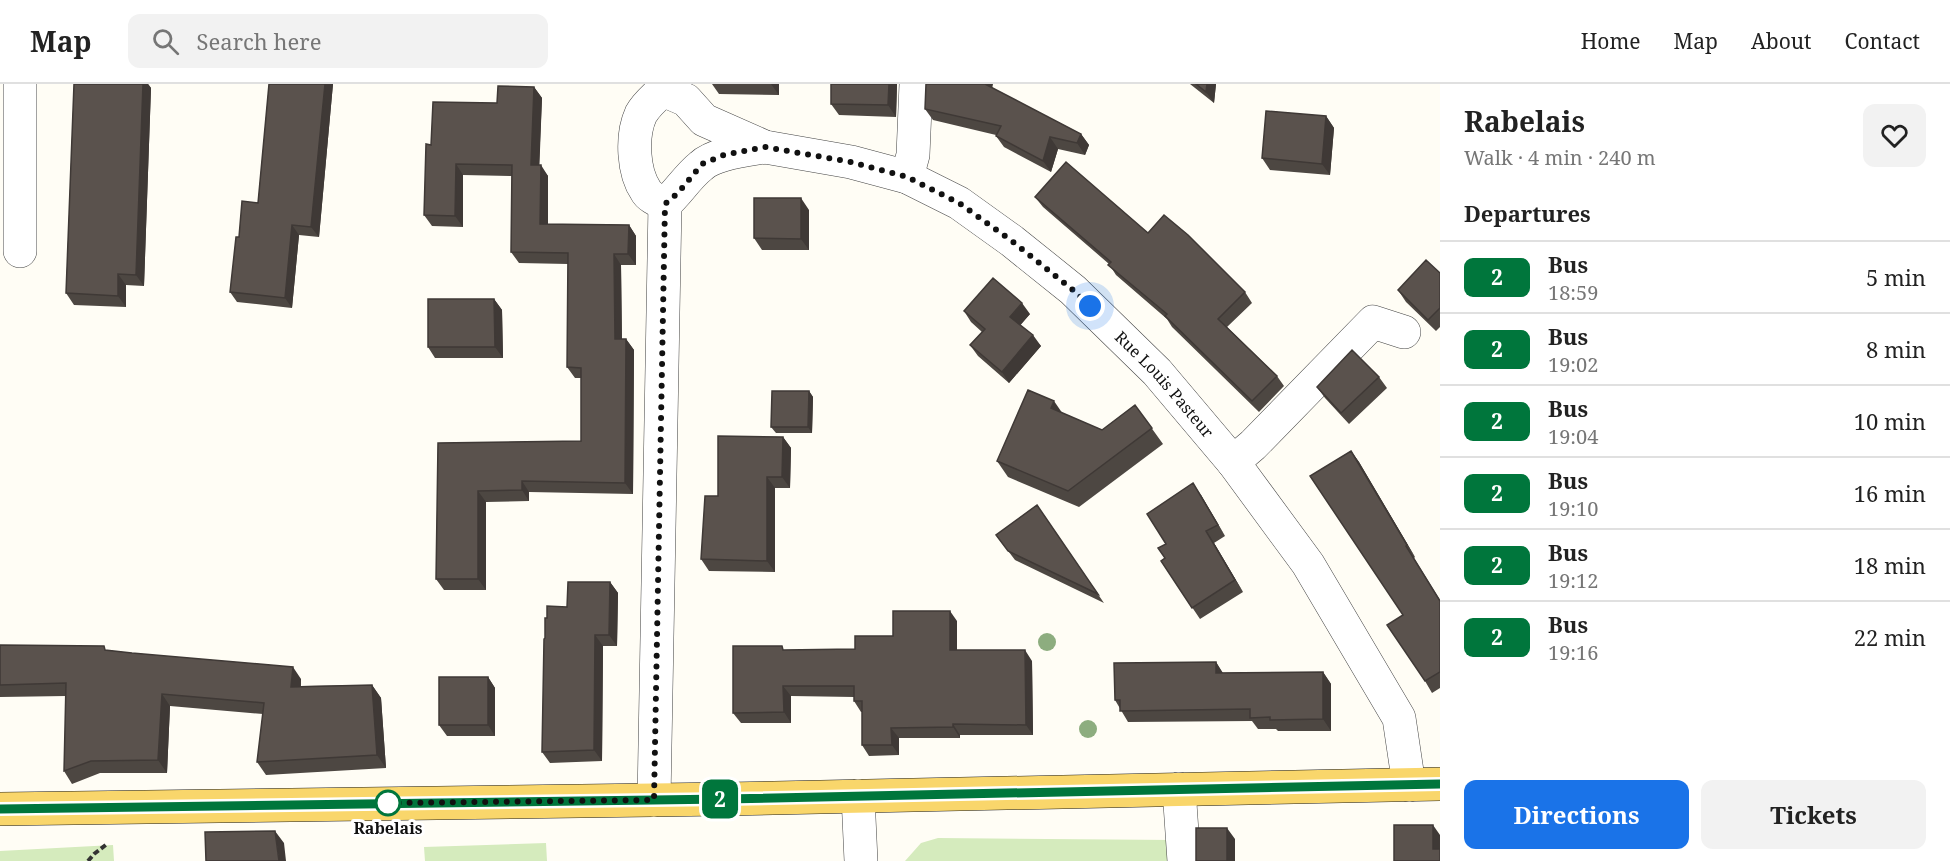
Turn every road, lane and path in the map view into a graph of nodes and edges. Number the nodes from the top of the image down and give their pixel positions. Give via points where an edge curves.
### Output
1 (20, 84) edge
2 (916, 84) edge
3 (663, 87) edge
4 (765, 147) junction
5 (907, 177) junction
6 (665, 204) junction
7 (20, 251) dead end
8 (1404, 332) dead end
9 (1233, 462) junction
10 (1425, 784) edge
11 (1179, 789) junction
12 (858, 796) junction
13 (654, 800) junction
14 (0, 809) edge
15 (861, 861) edge
16 (1184, 861) edge

1 - 7 street
2 - 5 street via 913,155
3 - 4 street, Rue Louis Pasteur via 686,100 704,120
3 - 6 street via 641,114 635,149 646,194
4 - 5 street, Rue Louis Pasteur via 851,162
4 - 6 street, Rue Louis Pasteur via 702,164
5 - 9 street, Rue Louis Pasteur via 959,203 1073,290 1157,372
6 - 13 street
8 - 9 street via 1373,322
9 - 10 street, Rue Louis Pasteur via 1308,564 1399,718
10 - 11 main road
11 - 12 main road
11 - 16 street
12 - 13 main road
12 - 15 street
13 - 14 main road

